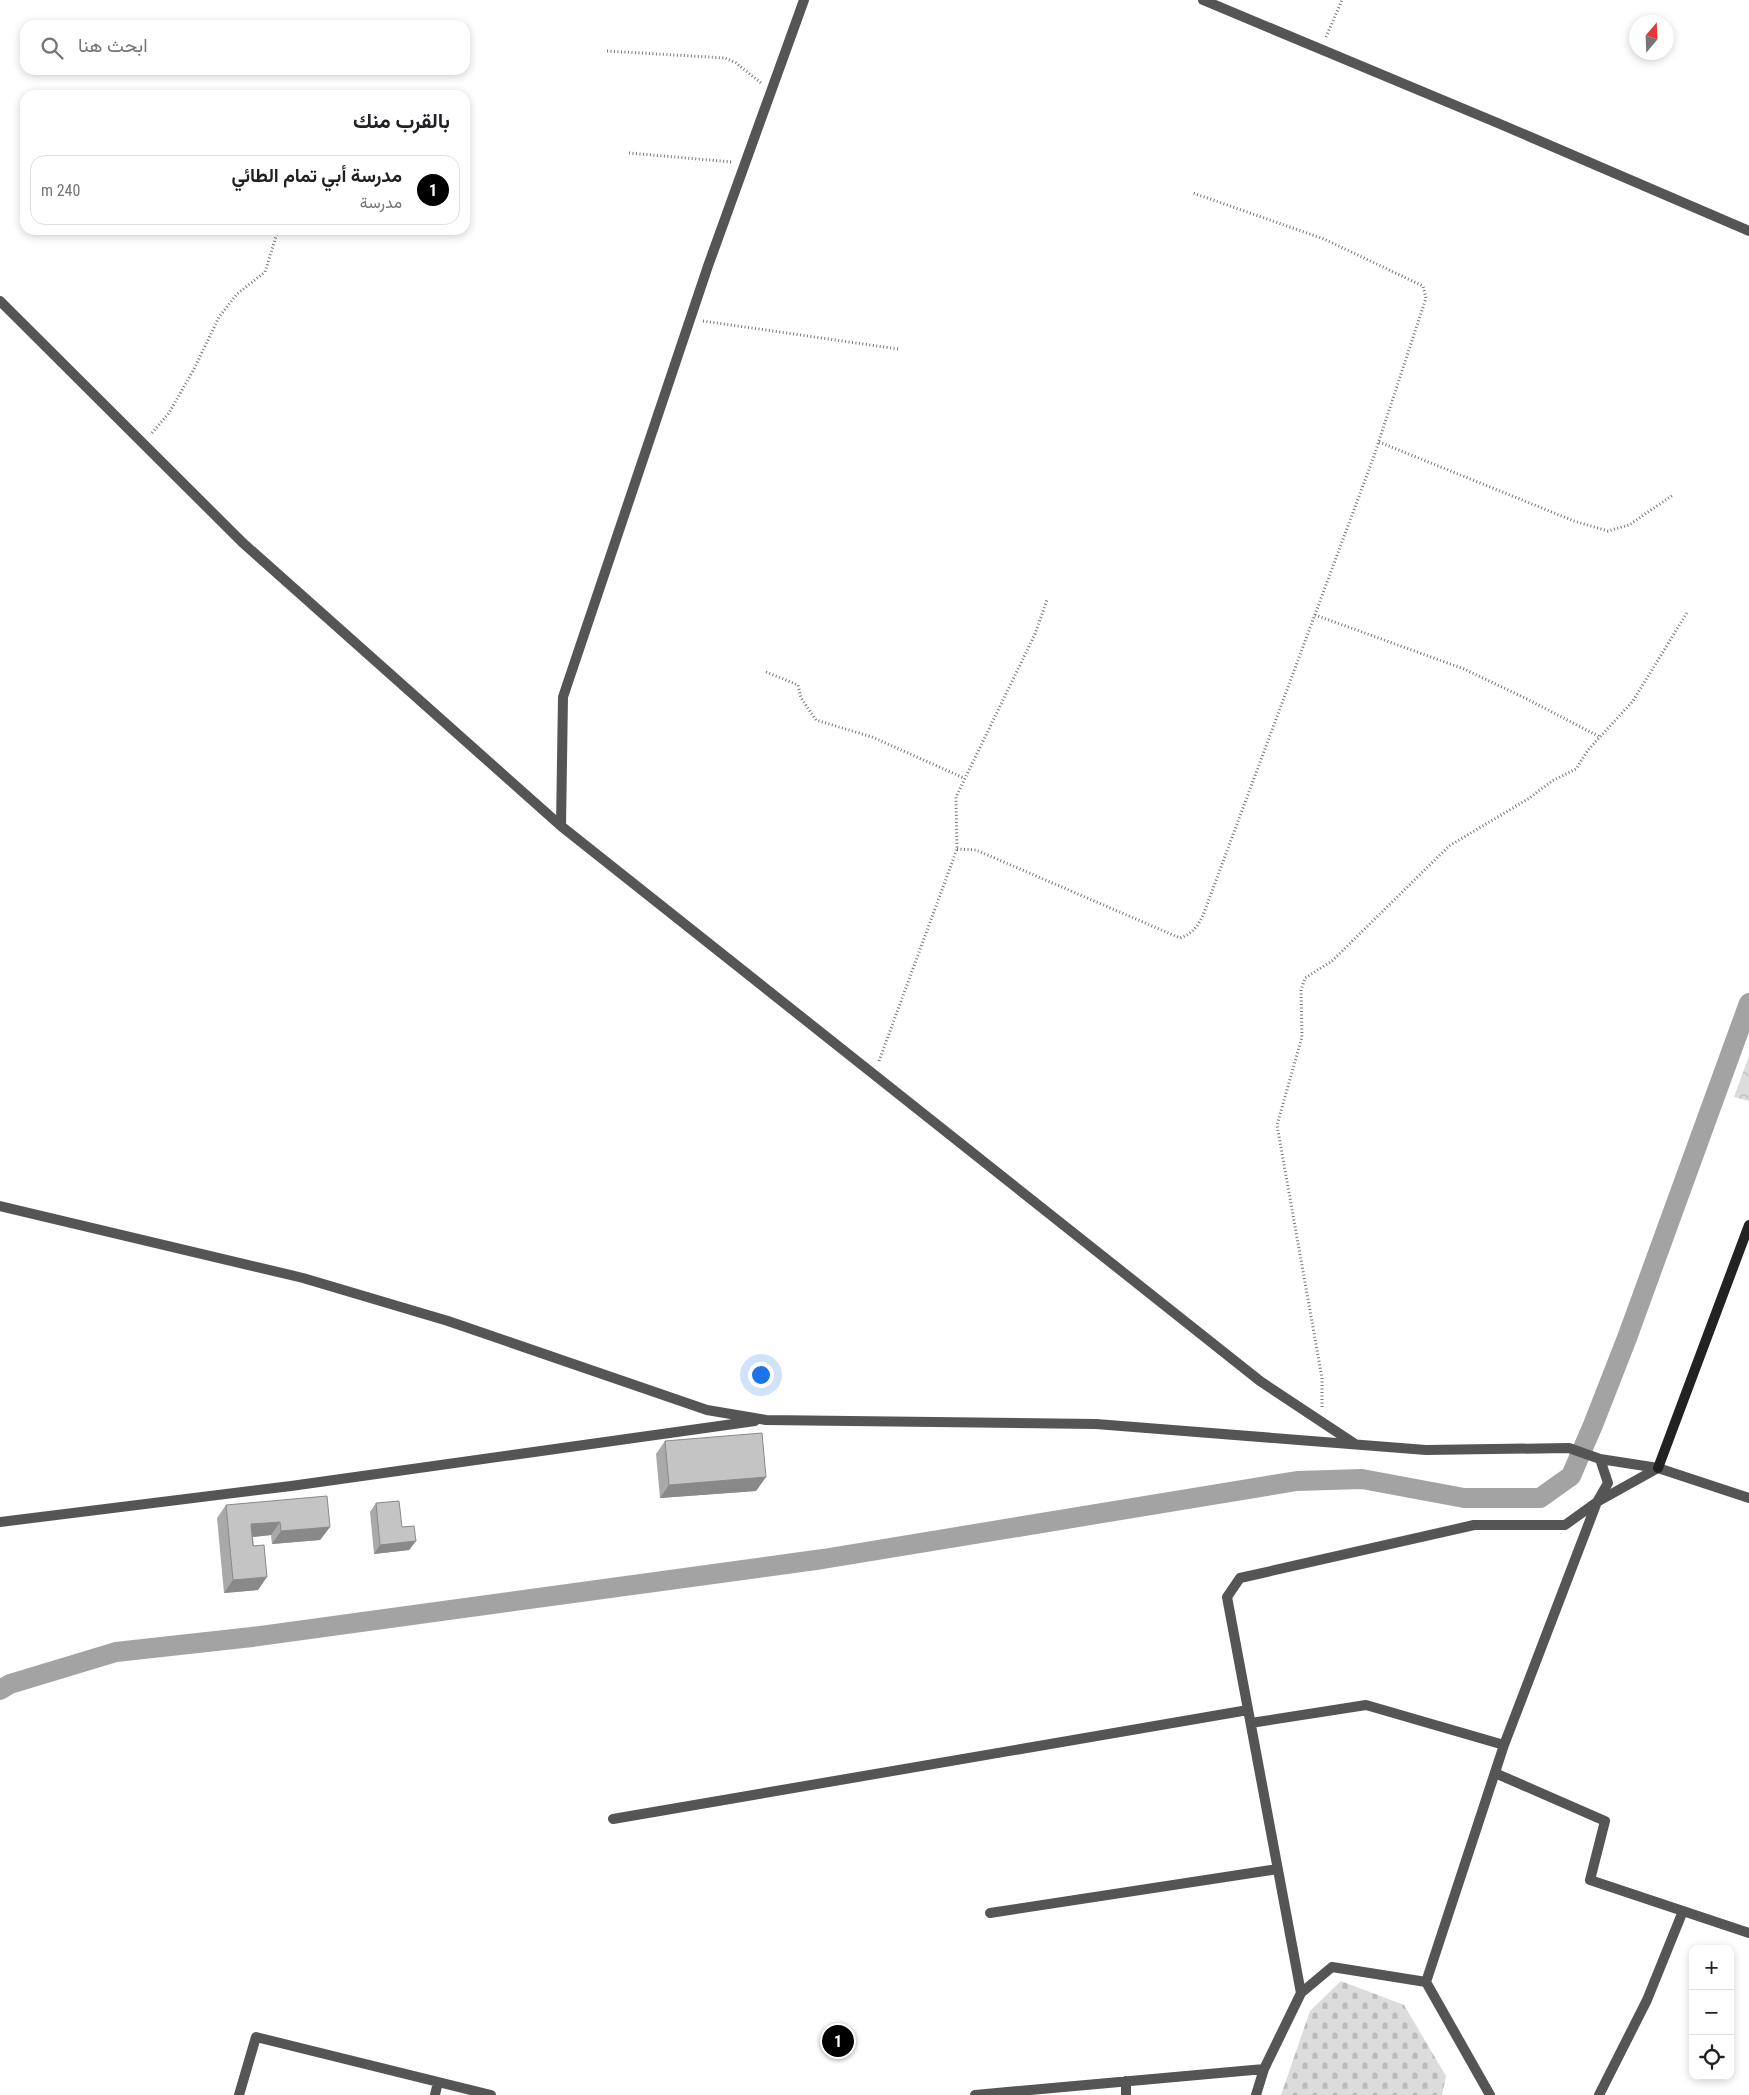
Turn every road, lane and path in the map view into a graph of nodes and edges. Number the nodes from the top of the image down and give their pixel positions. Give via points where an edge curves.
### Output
1 (804, 0) edge
2 (1203, 0) edge
3 (1342, 0) edge
4 (1321, 49) junction
5 (607, 51) dead end
6 (771, 92) junction
7 (629, 153) dead end
8 (745, 163) junction
9 (1193, 193) dead end
10 (1749, 231) edge
11 (276, 235) edge
12 (0, 301) edge
13 (690, 319) junction
14 (898, 350) dead end
15 (1379, 442) junction
16 (143, 443) junction
17 (1673, 495) dead end
18 (1047, 600) dead end
19 (1688, 611) dead end
20 (1315, 615) junction
21 (766, 672) dead end
22 (1600, 737) junction
23 (964, 778) junction
24 (561, 826) junction
25 (957, 849) junction
26 (874, 1073) junction
27 (0, 1206) edge
28 (1749, 1225) edge
29 (766, 1420) junction
30 (1322, 1422) junction
31 (1356, 1444) junction
32 (1600, 1459) junction
33 (1658, 1468) junction
34 (1749, 1498) edge
35 (1597, 1502) junction
36 (0, 1522) edge
37 (1248, 1710) junction
38 (1251, 1723) junction
39 (1504, 1745) junction
40 (1495, 1774) junction
41 (613, 1819) dead end
42 (1278, 1869) junction
43 (1683, 1911) junction
44 (990, 1913) dead end
45 (1749, 1933) edge
46 (1426, 1982) junction
47 (1301, 1993) junction
48 (1264, 2069) junction
49 (1126, 2081) junction
50 (438, 2082) junction
51 (1015, 2093) edge
52 (239, 2095) edge
53 (435, 2095) edge
54 (491, 2095) edge
55 (975, 2095) edge
56 (1126, 2095) edge
57 (1256, 2095) edge
58 (1490, 2095) edge
59 (1599, 2095) edge

1 - 6 street
2 - 4 street
3 - 4 path
4 - 10 street
5 - 6 path via 725,58 736,62
6 - 8 street
7 - 8 path
8 - 13 street
9 - 15 path via 1324,239 1423,286 1426,298
11 - 16 path via 265,272 237,294 219,317 169,413
12 - 16 street
13 - 14 path
13 - 24 street via 563,697
15 - 17 path via 1574,521 1608,531 1629,525
15 - 20 path
16 - 24 street via 243,543
18 - 23 path via 1035,634
19 - 22 path via 1632,701
20 - 22 path via 1464,669
20 - 25 path via 1206,910 1199,925 1189,935 1180,938 976,850
21 - 23 path via 798,685 801,698 816,720 872,737
22 - 30 path via 1576,769 1449,846 1332,961 1305,978 1301,990 1302,1037 1277,1125 1322,1378
23 - 25 path via 956,798
24 - 26 street
25 - 26 path
26 - 30 street via 1260,1381
27 - 29 street via 303,1278 448,1321 707,1410
28 - 33 main road
29 - 31 street via 1096,1424
29 - 36 street via 291,1486
30 - 31 street
31 - 32 street via 1426,1450 1569,1448
32 - 33 street
32 - 35 street via 1608,1483
33 - 34 street
33 - 35 street
35 - 37 street via 1565,1525 1474,1525 1240,1578 1227,1597
35 - 39 street
37 - 38 street
37 - 41 street
38 - 39 street via 1366,1705
38 - 42 street
39 - 40 street
40 - 43 street via 1605,1821 1590,1880
40 - 46 street
42 - 44 street
42 - 47 street
43 - 45 street
43 - 59 street via 1647,2000
46 - 47 street via 1332,1967
46 - 58 street
47 - 48 street
48 - 49 street
48 - 57 street
49 - 51 street
49 - 56 street
50 - 52 street via 256,2037
50 - 53 street
50 - 54 street
51 - 55 street

